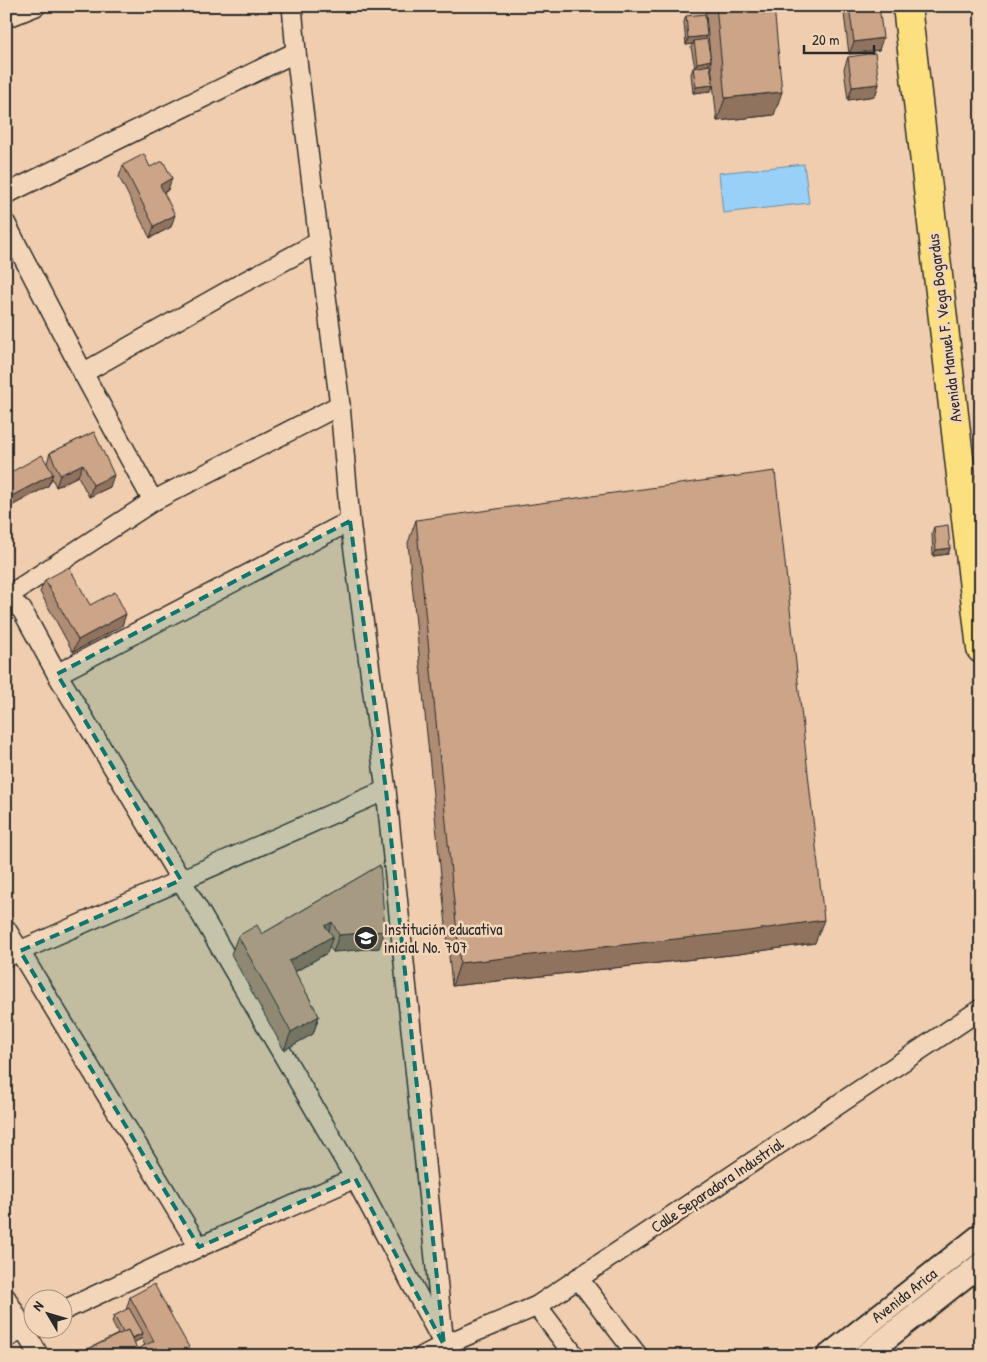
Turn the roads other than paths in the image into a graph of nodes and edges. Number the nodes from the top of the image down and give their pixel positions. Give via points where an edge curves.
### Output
1 (36, 6) edge
2 (292, 6) edge
3 (907, 6) edge
4 (6, 18) edge
5 (296, 52) junction
6 (6, 194) edge
7 (6, 224) edge
8 (319, 242) junction
9 (83, 373) junction
10 (340, 405) junction
11 (153, 501) junction
12 (350, 521) junction
13 (7, 597) edge
14 (981, 649) edge
15 (58, 674) junction
16 (386, 790) junction
17 (181, 880) junction
18 (6, 929) edge
19 (13, 954) edge
20 (981, 1009) edge
21 (355, 1178) junction
22 (981, 1235) edge
23 (199, 1247) junction
24 (981, 1264) edge
25 (578, 1278) junction
26 (6, 1298) edge
27 (72, 1306) edge
28 (536, 1306) junction
29 (21, 1331) edge
30 (444, 1345) junction
31 (39, 1356) edge
32 (423, 1356) edge
33 (575, 1356) edge
34 (638, 1356) edge
35 (828, 1356) edge
36 (864, 1356) edge

1 - 4 street
2 - 5 street
3 - 14 main road, Avenida Manuel F. Vega Bogardus
5 - 6 street
5 - 8 street
7 - 9 street
8 - 9 street
8 - 10 street
9 - 11 street
10 - 11 street
10 - 12 street
11 - 13 street
12 - 15 street
12 - 16 street
13 - 15 street via 22,610
15 - 17 street
16 - 17 street
16 - 30 street
17 - 19 street
17 - 21 street
18 - 19 street
19 - 23 street
20 - 25 street, Calle Separadora Industrial
21 - 23 street
21 - 30 street
22 - 35 street, Avenida Arica
23 - 27 street
24 - 36 street, Avenida Arica
25 - 28 street, Calle Separadora Industrial
25 - 34 street
26 - 29 street
28 - 30 street, Calle Separadora Industrial
28 - 33 street
29 - 31 street
30 - 32 street, Calle Separadora Industrial

